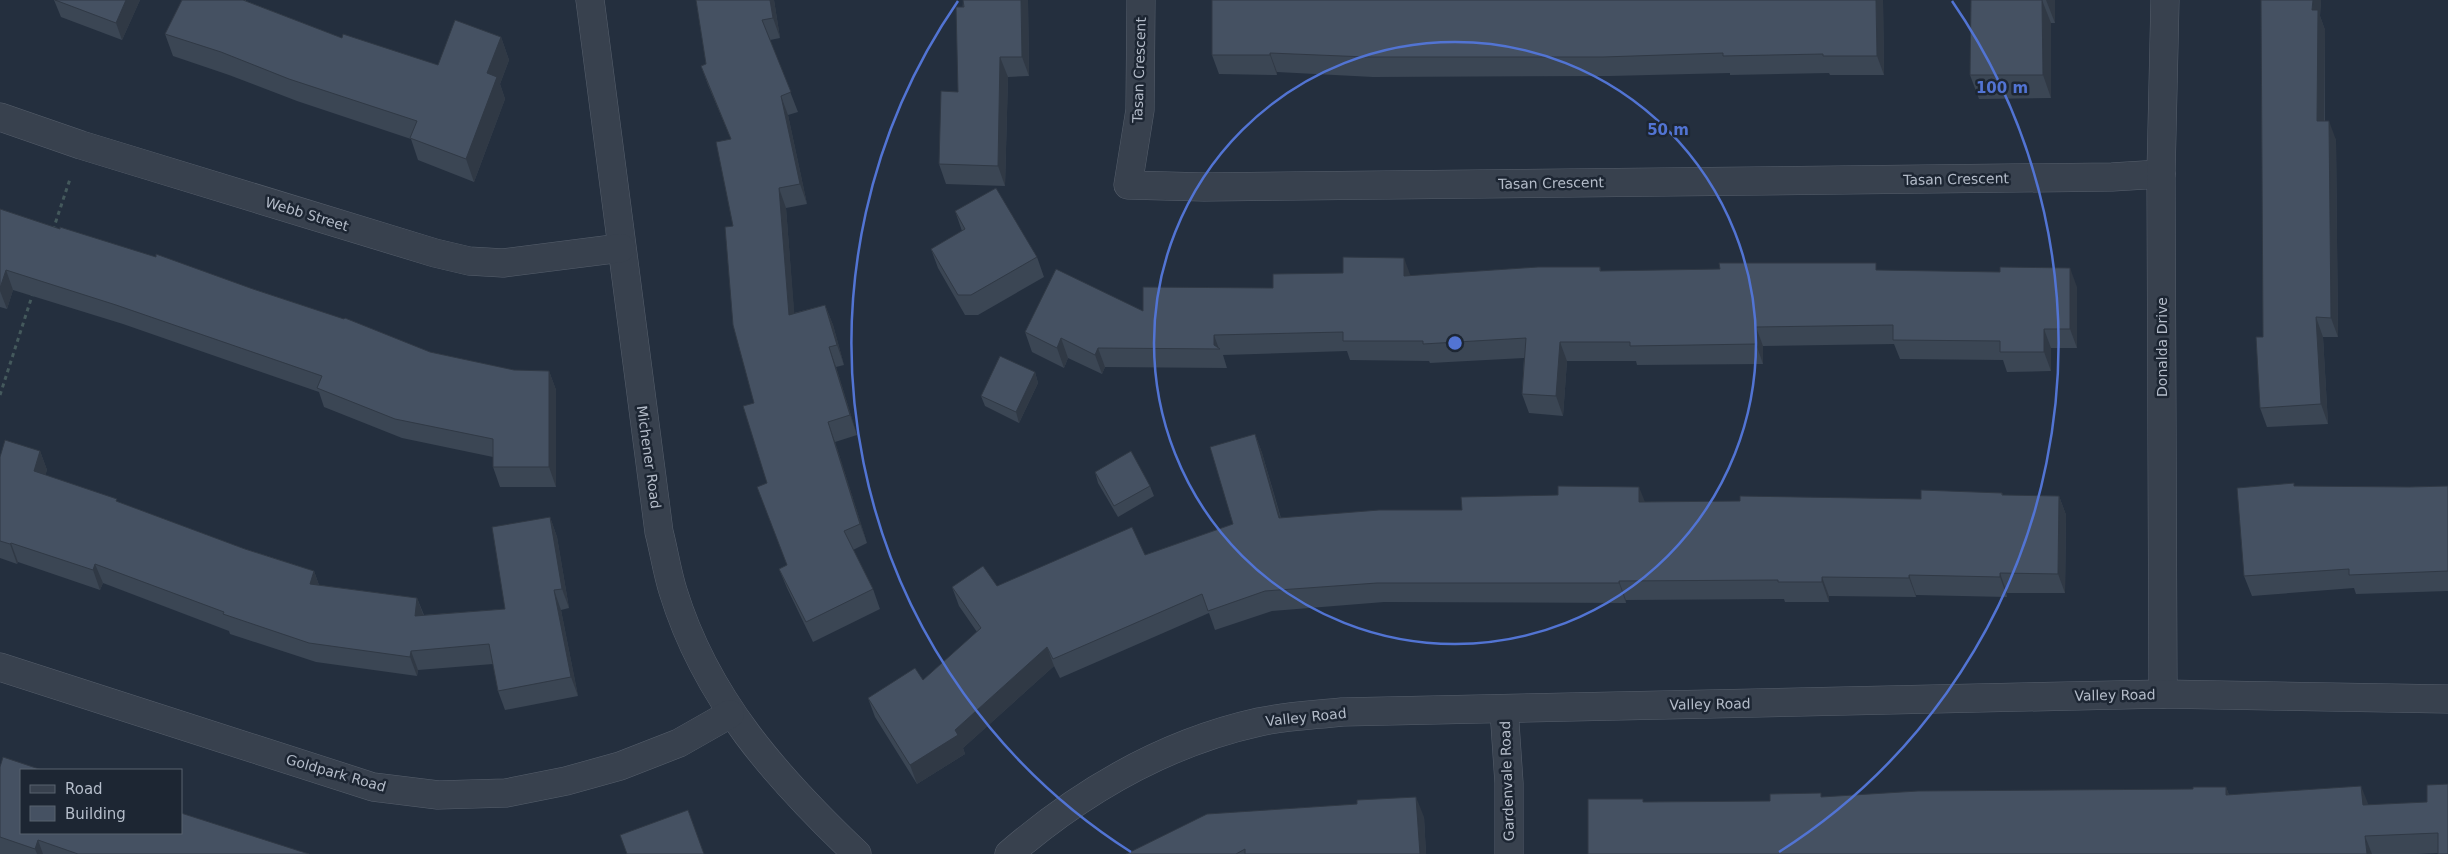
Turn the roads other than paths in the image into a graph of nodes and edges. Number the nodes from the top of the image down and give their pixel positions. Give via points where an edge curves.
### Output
1 (590, 0) edge
2 (1141, 0) edge
3 (2165, 0) edge
4 (0, 117) edge
5 (2161, 174) junction
6 (621, 248) junction
7 (0, 667) edge
8 (2163, 694) junction
9 (2448, 699) edge
10 (1504, 709) junction
11 (730, 714) junction
12 (857, 854) edge
13 (1009, 854) edge
14 (1509, 854) edge

1 - 6 street, Michener Road
2 - 5 street, Tasan Crescent via 1140,110 1128,185 1204,187 2082,178
3 - 5 street, Donalda Drive
4 - 6 street, Webb Street via 81,145 469,261 503,263
5 - 8 street, Donalda Drive
6 - 11 street, Michener Road via 659,532 673,591 697,652
7 - 11 street, Goldpark Road via 373,787 438,795 506,793 575,779 679,743
8 - 9 street, Valley Road
8 - 10 street, Valley Road
10 - 13 street, Valley Road via 1342,712 1260,722 1190,742 1128,769 1073,802
10 - 14 street, Gardenvale Road
11 - 12 street, Michener Road via 765,758

